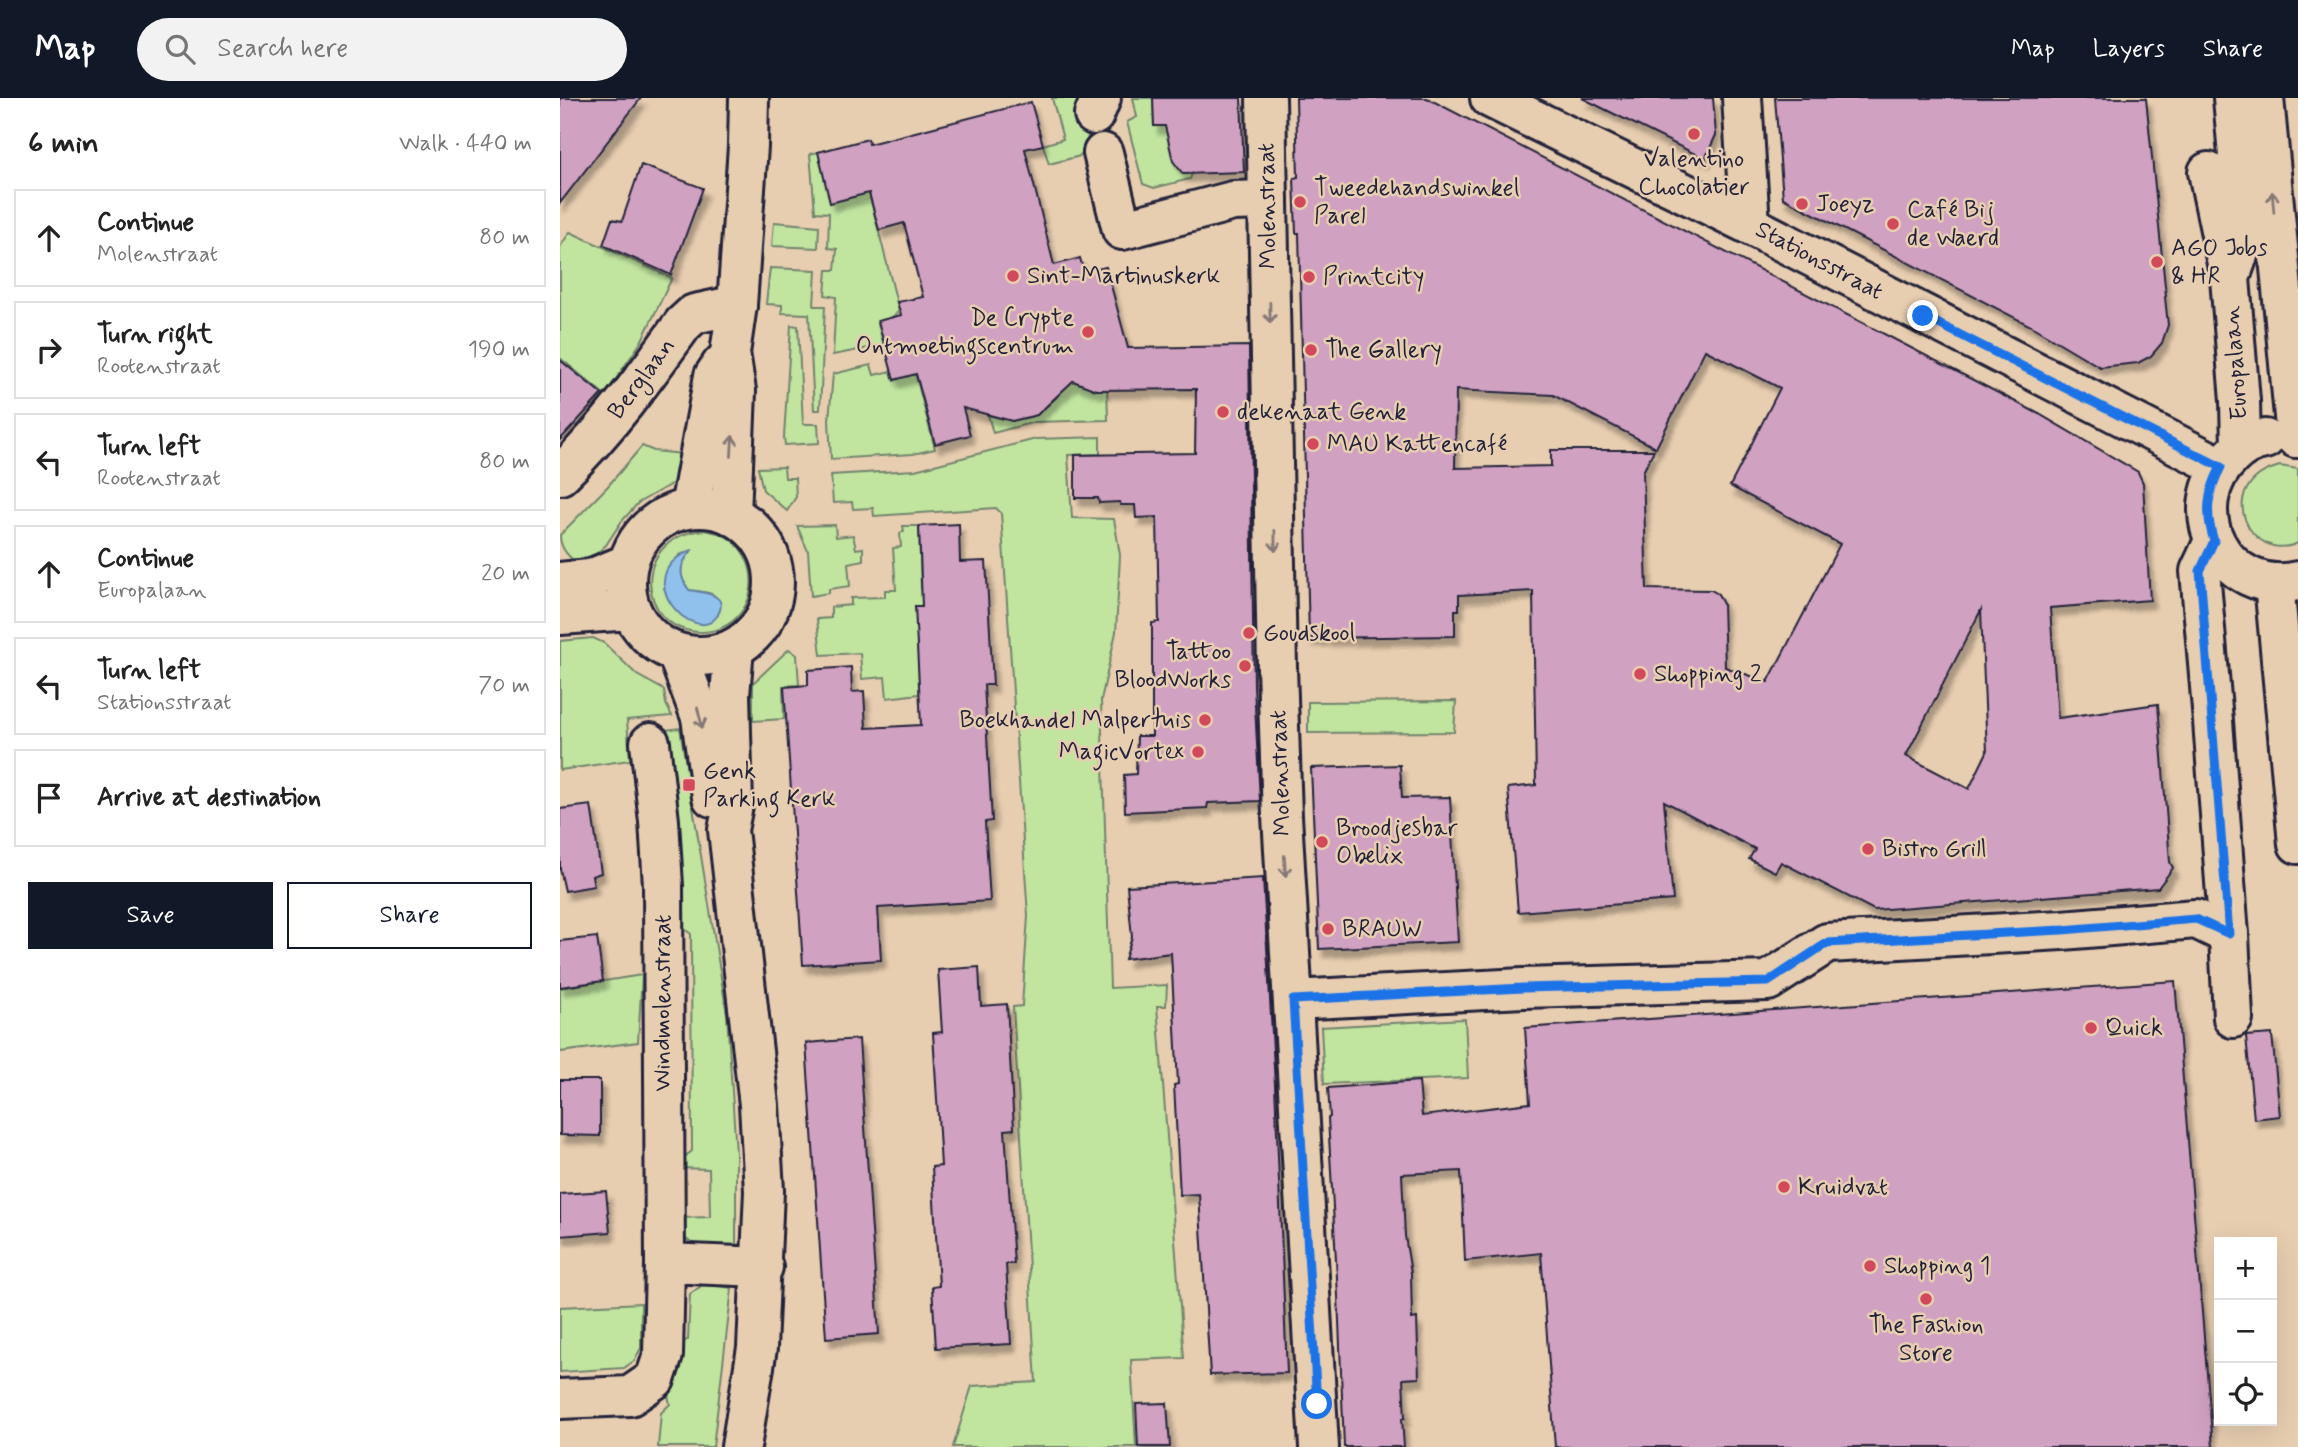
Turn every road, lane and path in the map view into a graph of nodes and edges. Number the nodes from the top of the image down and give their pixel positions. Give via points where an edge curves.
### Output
1 (749, 98) edge
2 (1266, 98) edge
3 (1490, 98) edge
4 (1742, 98) edge
5 (2233, 98) edge
6 (2264, 98) edge
7 (1103, 153) dead end
8 (2208, 172) dead end
9 (1256, 200) junction
10 (1750, 225) junction
11 (2230, 278) junction
12 (2290, 281) edge
13 (737, 304) junction
14 (730, 353) junction
15 (2297, 439) edge
16 (2210, 454) junction
17 (560, 475) edge
18 (690, 508) junction
19 (731, 514) junction
20 (2214, 541) junction
21 (627, 564) junction
22 (560, 582) edge
23 (2286, 582) edge
24 (631, 610) junction
25 (560, 615) edge
26 (734, 649) junction
27 (677, 653) junction
28 (650, 743) dead end
29 (728, 830) junction
30 (2298, 844) edge
31 (2229, 934) junction
32 (1307, 1000) junction
33 (2232, 1018) dead end
34 (665, 1263) junction
35 (762, 1267) junction
36 (560, 1399) edge
37 (741, 1447) edge
38 (1319, 1447) edge

1 - 13 street
2 - 9 street, Molenstraat
3 - 10 street, Stationsstraat
4 - 10 street
5 - 11 street, Europalaan via 2245,235
12 -> 6 street, Europalaan
7 - 9 street via 1122,230 1233,201
8 - 11 street, Europalaan
9 -> 32 street, Molenstraat via 1282,816
10 - 16 street, Stationsstraat
11 - 16 street, Europalaan via 2240,401
12 - 15 street, Europalaan
13 - 14 street
13 - 17 street, Berglaan via 694,314 683,324 618,412
14 - 18 street via 714,376
19 -> 14 street via 736,391
15 - 16 street, Europalaan via 2276,436
16 - 20 street, Europalaan via 2212,484 2207,503
18 - 19 street
18 - 21 street via 662,517 640,537
19 - 26 street via 761,542 774,581 770,608 755,632
20 - 23 street, Europalaan via 2228,562 2249,576
20 - 31 street via 2200,571
21 - 22 street via 590,579
21 - 24 street via 625,588
23 - 30 street, Europalaan
24 - 25 street
24 - 27 street via 658,644
26 - 27 street via 696,657
26 - 29 street via 730,695 733,805
27 -> 29 street via 701,717 712,799
28 - 34 street, Windmolenstraat via 663,886
29 - 35 street via 759,1105 765,1191
31 - 32 street via 2196,919 1827,943 1768,982
31 - 33 street
32 - 38 street, Molenstraat
34 - 35 street
34 - 36 street, Windmolenstraat via 663,1355 655,1379 630,1396
35 - 37 street via 757,1348

